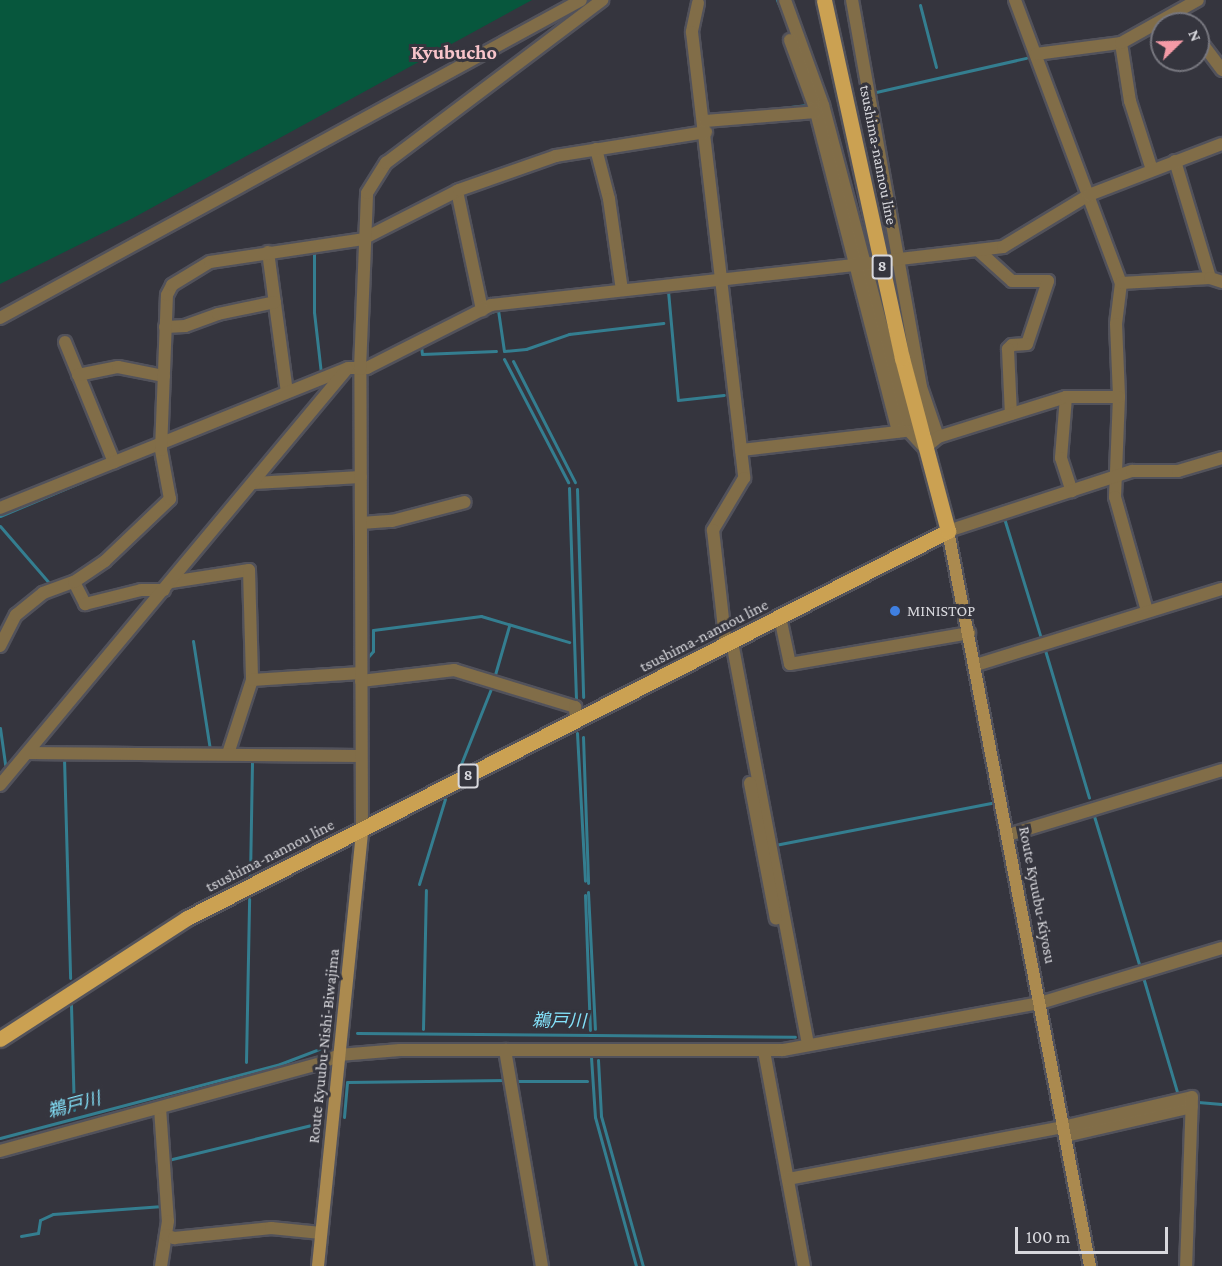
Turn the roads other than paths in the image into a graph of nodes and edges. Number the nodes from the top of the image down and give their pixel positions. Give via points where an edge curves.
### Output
1 (581, 0) edge
2 (602, 0) edge
3 (785, 0) edge
4 (824, 0) edge
5 (852, 0) edge
6 (1015, 0) edge
7 (1198, 0) edge
8 (698, 3) dead end
9 (1189, 12) edge
10 (1150, 32) edge
11 (790, 40) dead end
12 (1121, 43) junction
13 (1036, 54) junction
14 (1210, 54) edge
15 (1222, 70) edge
16 (818, 108) junction
17 (705, 127) junction
18 (1222, 144) edge
19 (596, 149) junction
20 (1175, 161) junction
21 (1152, 170) junction
22 (457, 191) junction
23 (1089, 195) junction
24 (363, 239) junction
25 (268, 252) junction
26 (981, 252) junction
27 (895, 260) junction
28 (864, 264) junction
29 (722, 280) junction
30 (1216, 280) edge
31 (1121, 283) junction
32 (622, 290) junction
33 (275, 302) junction
34 (482, 310) junction
35 (0, 318) edge
36 (165, 327) junction
37 (65, 342) dead end
38 (354, 368) junction
39 (78, 375) junction
40 (164, 375) junction
41 (287, 392) junction
42 (1066, 397) junction
43 (1119, 397) junction
44 (1011, 414) junction
45 (904, 432) junction
46 (938, 437) junction
47 (164, 442) junction
48 (925, 448) junction
49 (741, 450) junction
50 (1222, 458) edge
51 (114, 462) junction
52 (1115, 476) junction
53 (361, 477) junction
54 (254, 483) junction
55 (1072, 491) junction
56 (465, 502) dead end
57 (0, 508) edge
58 (361, 523) junction
59 (948, 531) junction
60 (74, 582) junction
61 (167, 586) junction
62 (1222, 589) edge
63 (1148, 611) junction
64 (780, 617) junction
65 (969, 633) junction
66 (727, 644) junction
67 (0, 646) edge
68 (976, 664) junction
69 (361, 677) junction
70 (252, 680) junction
71 (576, 721) junction
72 (27, 753) junction
73 (228, 754) junction
74 (360, 756) junction
75 (1222, 770) edge
76 (0, 781) edge
77 (362, 830) junction
78 (1008, 835) junction
79 (1222, 948) edge
80 (1040, 1003) junction
81 (0, 1039) edge
82 (805, 1046) junction
83 (505, 1050) junction
84 (764, 1051) junction
85 (339, 1055) junction
86 (160, 1108) junction
87 (1064, 1131) junction
88 (0, 1151) edge
89 (788, 1179) junction
90 (321, 1233) junction
91 (166, 1235) junction
92 (161, 1266) edge
93 (318, 1266) edge
94 (542, 1266) edge
95 (804, 1266) edge
96 (1090, 1266) edge
97 (1186, 1266) edge

1 - 35 street
2 - 24 street via 386,164 367,194
3 - 16 street
4 - 48 main road, tsushima-nannou line / 8
5 - 27 street
6 - 13 street
7 - 9 street
8 - 17 street via 692,32
10 - 12 street
11 - 16 street
12 - 13 street
12 - 21 street via 1130,101
13 - 23 street
14 - 15 street
16 - 17 street
16 - 28 street
17 - 19 street
17 - 29 street
18 - 20 street
19 - 22 street via 556,156
19 - 32 street via 609,198
20 - 21 street
20 - 30 street
21 - 23 street
22 - 24 street
22 - 34 street
23 - 26 street via 1003,248
23 - 31 street
24 - 25 street
24 - 38 street
25 - 33 street
25 - 36 street via 210,262 172,285 167,295
26 - 27 street
26 - 44 street via 1012,281 1048,280 1027,344 1008,349
27 - 46 street via 921,387
28 - 29 street
28 - 45 street
29 - 32 street
29 - 49 street
30 - 31 street
31 - 43 street via 1116,324
32 - 34 street via 491,305
33 - 36 street via 218,314 185,326
33 - 41 street
34 - 38 street
36 - 40 street
37 - 39 street
38 - 41 street
38 - 53 street
38 - 54 street
39 - 40 street via 118,367
39 - 51 street
40 - 47 street
41 - 47 street
42 - 43 street
42 - 44 street
42 - 55 street via 1061,458
43 - 52 street
44 - 46 street
45 - 48 street
45 - 49 street
46 - 48 street
47 - 51 street
47 - 60 street via 161,450 170,499 105,561
48 - 59 main road, tsushima-nannou line / 8
49 - 66 street via 743,482 713,530
50 - 52 street via 1178,471 1132,471
51 - 57 street
52 - 55 street
52 - 63 street via 1115,497
53 - 54 street
53 - 58 street
54 - 61 street
55 - 59 street
56 - 58 street via 392,521
58 - 69 street
59 - 64 main road, tsushima-nannou line / 8
59 - 65 main road, Route Kyuubu-Kiyosu
60 - 61 street via 85,604
60 - 67 street via 43,593 16,615
61 - 70 street via 249,570
61 - 72 street
62 - 63 street
63 - 68 street
64 - 65 street via 790,664
64 - 66 main road, tsushima-nannou line / 8
65 - 68 main road, Route Kyuubu-Kiyosu
66 - 71 main road, tsushima-nannou line / 8
66 - 82 street
68 - 78 main road, Route Kyuubu-Kiyosu
69 - 70 street
69 - 71 street via 454,670 575,707
69 - 74 street
70 - 73 street
71 - 77 main road, tsushima-nannou line / 8
72 - 73 street
72 - 76 street
73 - 74 street
74 - 77 street
75 - 78 street
77 - 81 main road, tsushima-nannou line / 8 via 188,918
77 - 85 main road, Route Kyuubu-Nishi-Biwajima
78 - 80 main road, Route Kyuubu-Kiyosu
79 - 80 street
80 - 82 street
80 - 87 main road, Route Kyuubu-Kiyosu
82 - 84 street
83 - 84 street
83 - 85 street via 400,1050
83 - 94 street
84 - 89 street
85 - 86 street
85 - 90 main road, Route Kyuubu-Nishi-Biwajima
86 - 88 street
86 - 91 street
87 - 89 street
87 - 96 main road, Route Kyuubu-Kiyosu
87 - 97 street via 1192,1098
89 - 95 street
90 - 91 street via 271,1228 174,1238
90 - 93 main road, Route Kyuubu-Nishi-Biwajima
91 - 92 street

